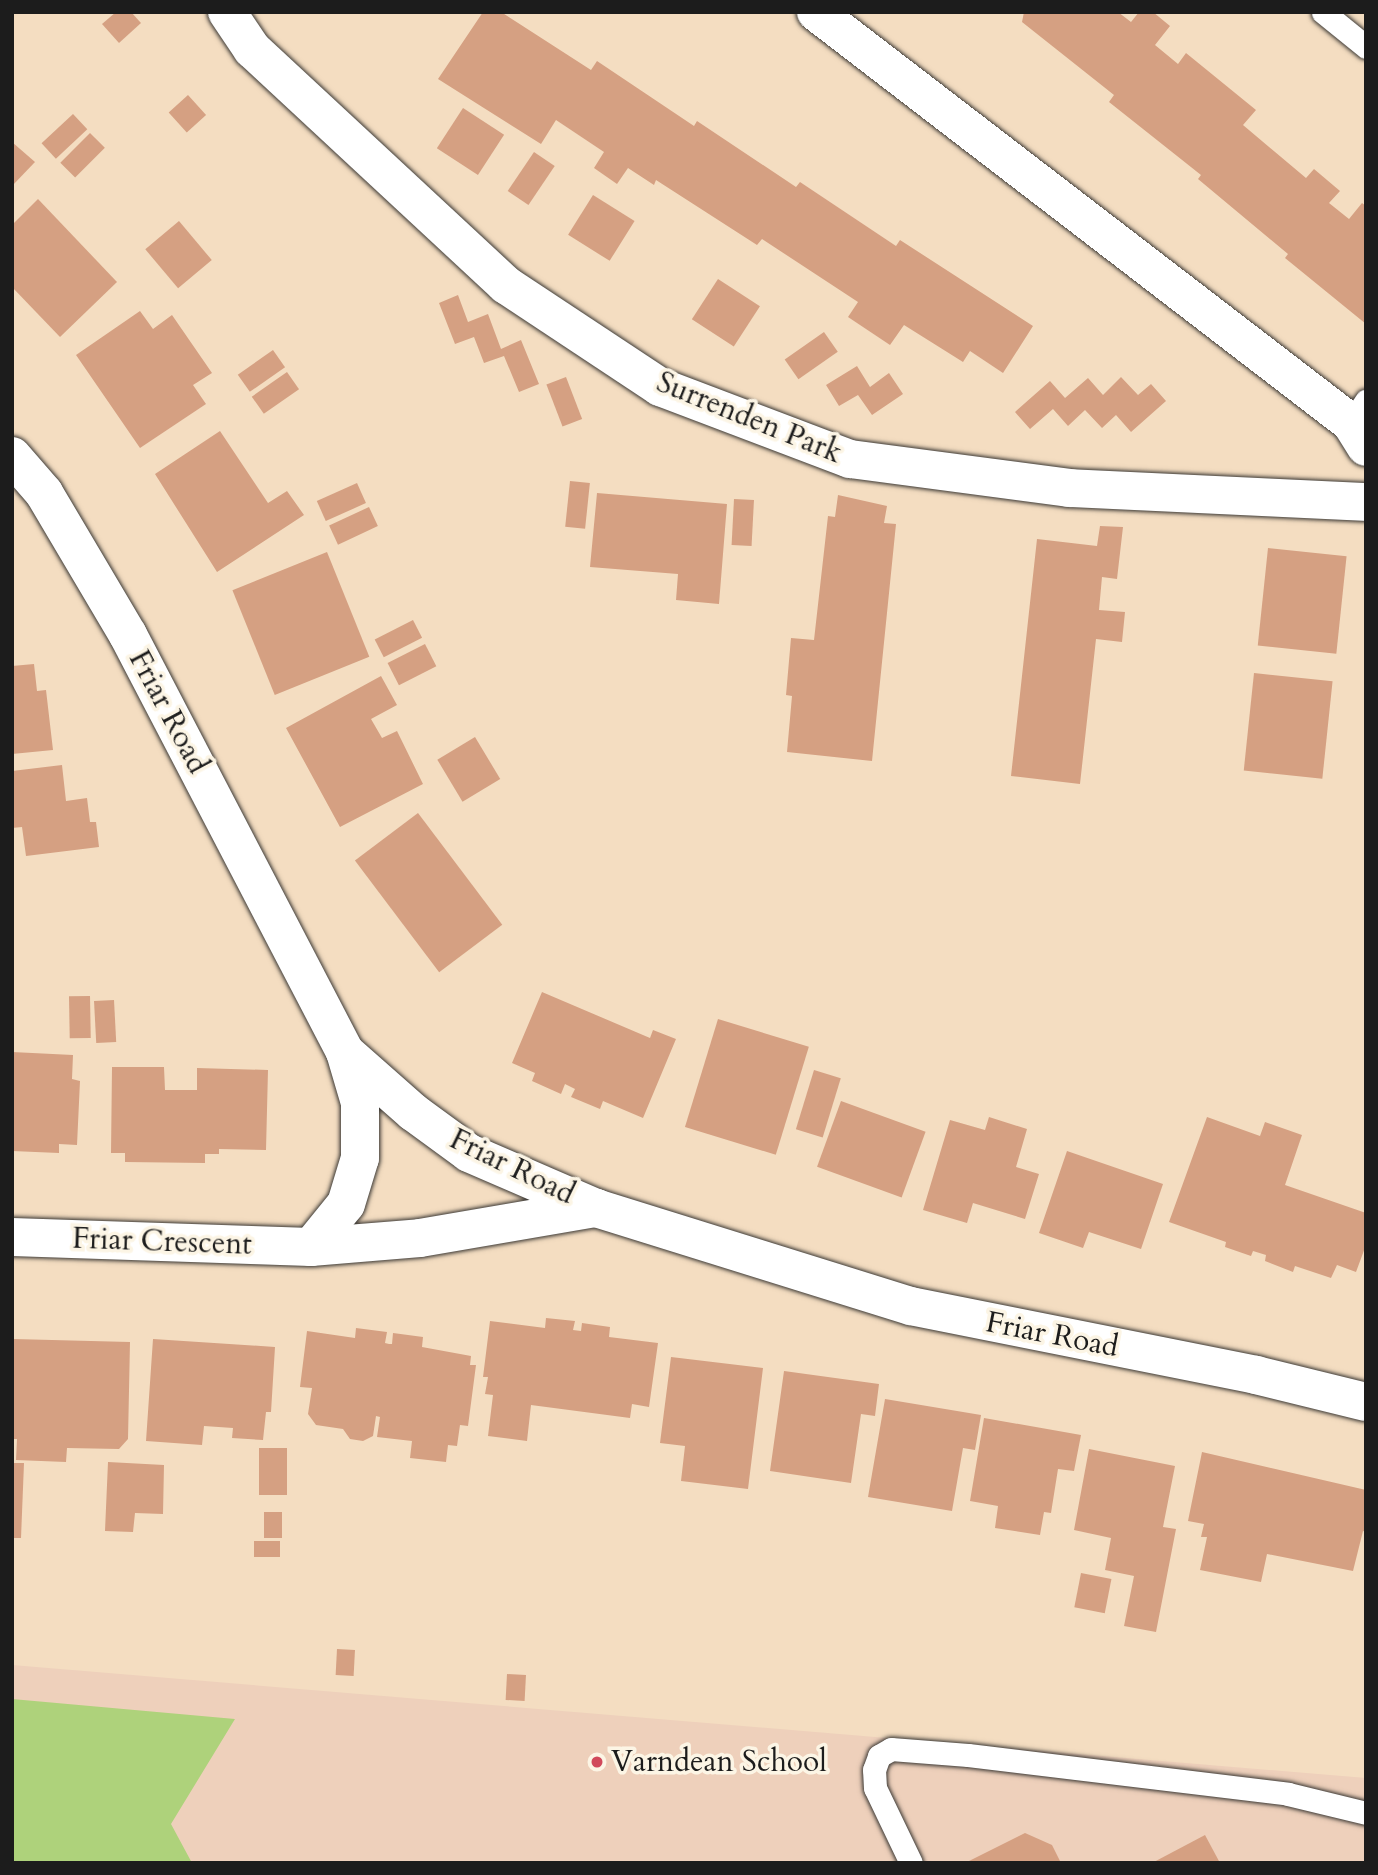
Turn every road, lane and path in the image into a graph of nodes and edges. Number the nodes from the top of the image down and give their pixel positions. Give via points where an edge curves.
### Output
1 (228, 12) edge
2 (816, 12) edge
3 (1323, 12) edge
4 (1366, 47) edge
5 (1361, 424) edge
6 (12, 456) edge
7 (1366, 502) edge
8 (345, 1052) junction
9 (596, 1208) junction
10 (12, 1237) edge
11 (311, 1247) junction
12 (1366, 1402) edge
13 (1366, 1813) edge
14 (911, 1863) edge

1 - 7 street, Surrenden Park via 252,49 506,285 660,387 850,459 1069,488
2 - 5 street
3 - 4 lane
6 - 8 street, Friar Road via 44,493 128,635
8 - 9 street, Friar Road via 413,1112 469,1153
8 - 11 street via 360,1103 360,1158 346,1204
9 - 11 street, Friar Crescent via 420,1238
9 - 12 street, Friar Road via 911,1306 1256,1375
10 - 11 street, Friar Crescent
13 - 14 lane via 1288,1794 891,1749 879,1756 875,1788

